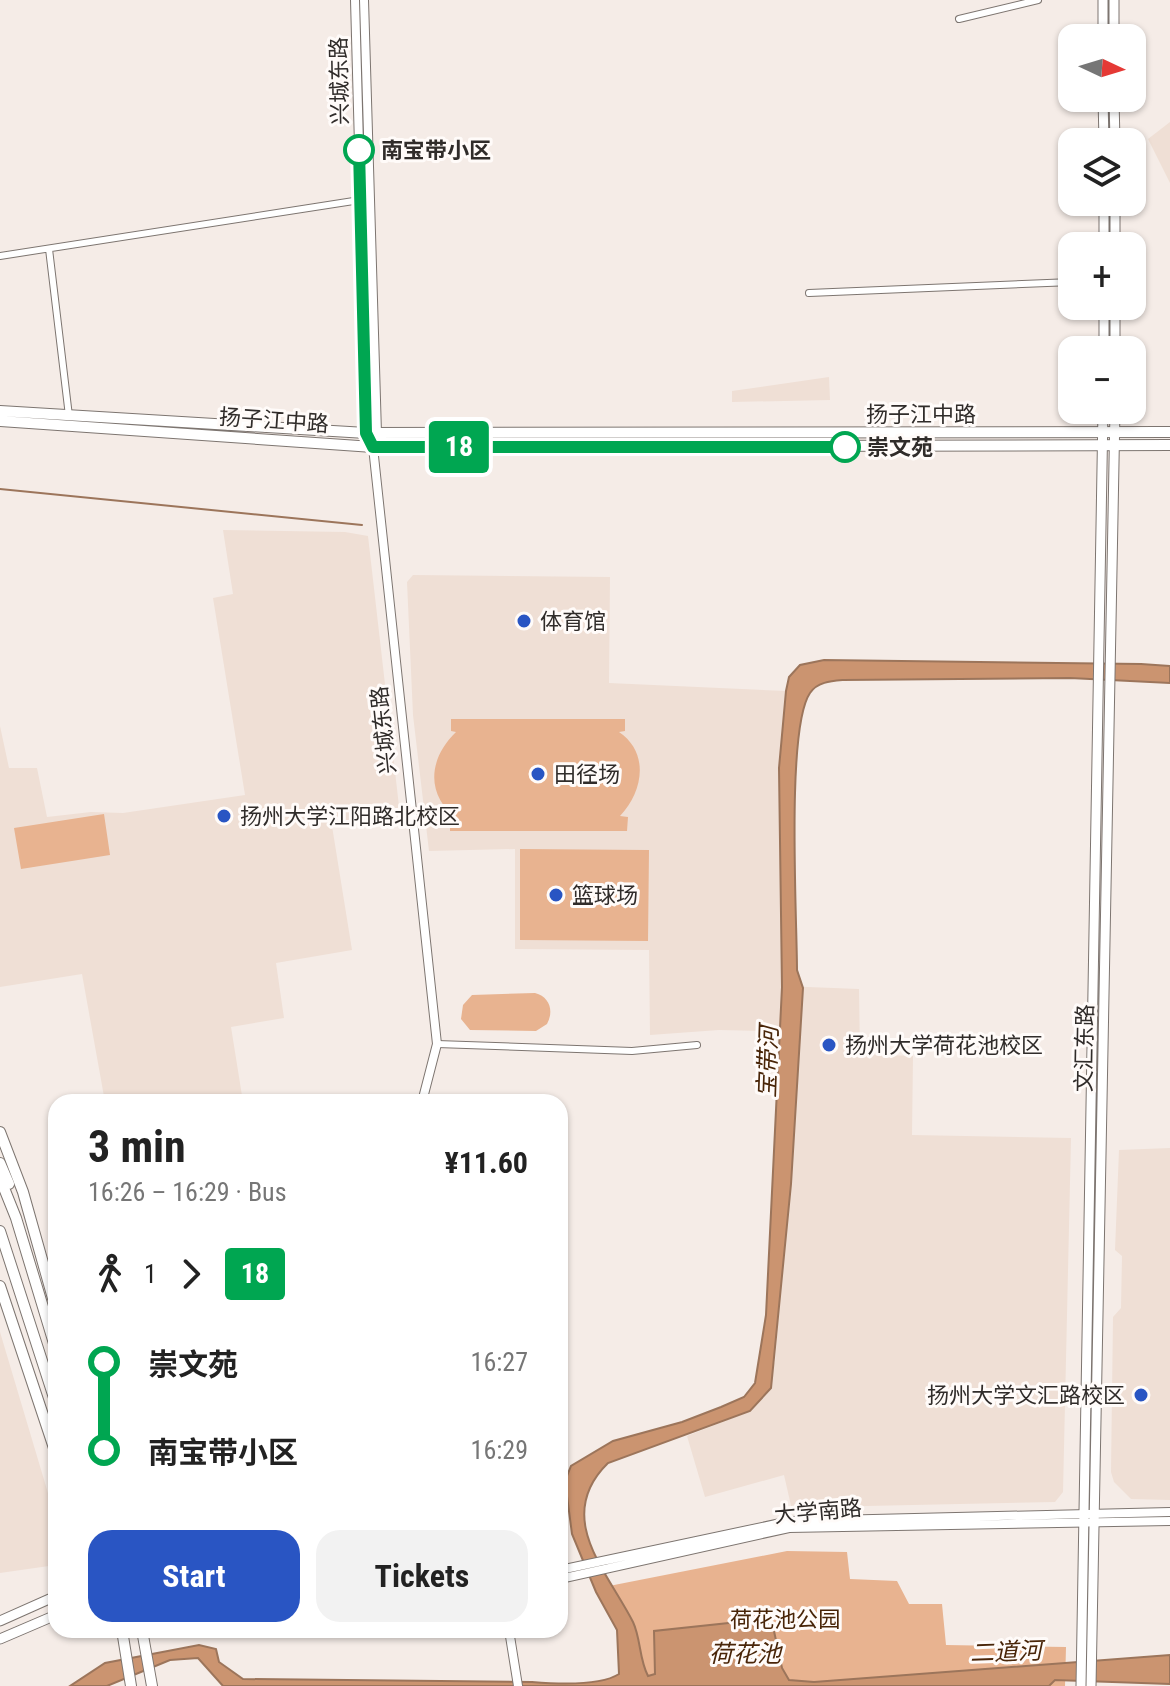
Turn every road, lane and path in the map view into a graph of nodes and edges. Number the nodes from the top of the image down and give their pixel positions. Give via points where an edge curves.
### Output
1 (355, 0) edge
2 (364, 0) edge
3 (1038, 0) edge
4 (1103, 0) edge
5 (1114, 0) edge
6 (959, 19) dead end
7 (1103, 24) edge
8 (1114, 24) edge
9 (360, 200) junction
10 (49, 249) junction
11 (0, 256) edge
12 (1058, 283) edge
13 (809, 293) dead end
14 (0, 408) edge
15 (30, 418) junction
16 (0, 421) edge
17 (68, 421) junction
18 (1102, 424) edge
19 (1114, 424) edge
20 (0, 428) edge
21 (1170, 432) edge
22 (371, 433) junction
23 (1114, 434) junction
24 (1102, 435) junction
25 (1170, 445) edge
26 (373, 447) junction
27 (1102, 447) junction
28 (1114, 447) junction
29 (437, 1044) junction
30 (697, 1045) dead end
31 (424, 1094) edge
32 (0, 1132) edge
33 (0, 1163) edge
34 (0, 1178) edge
35 (16, 1218) junction
36 (0, 1231) edge
37 (0, 1250) edge
38 (48, 1281) edge
39 (0, 1286) edge
40 (48, 1324) edge
41 (39, 1352) junction
42 (48, 1380) edge
43 (48, 1430) edge
44 (1170, 1512) edge
45 (1089, 1516) junction
46 (1170, 1521) edge
47 (568, 1570) edge
48 (583, 1570) junction
49 (568, 1576) edge
50 (48, 1600) edge
51 (48, 1618) edge
52 (0, 1621) edge
53 (124, 1638) edge
54 (144, 1638) edge
55 (510, 1638) edge
56 (0, 1639) edge
57 (1086, 1652) junction
58 (151, 1680) edge
59 (518, 1682) edge
60 (131, 1683) edge
61 (1081, 1686) edge
62 (1091, 1686) edge

1 - 9 street, 兴城东路
2 - 22 street, 兴城东路
3 - 6 street
4 - 7 main road
5 - 8 main road
9 - 10 street
9 - 22 street, 兴城东路
10 - 11 street
10 - 17 street
12 - 13 street
14 - 15 main road, 扬子江中路
15 - 16 main road, 扬子江中路
15 - 17 main road, 扬子江中路
15 - 20 street
17 - 22 main road, 扬子江中路
17 - 26 main road, 扬子江中路
18 - 24 main road, 文汇东路
19 - 23 main road, 文汇东路
21 - 23 main road, 扬子江中路
22 - 24 main road, 扬子江中路
22 - 26 street, 兴城东路
23 - 24 main road, 扬子江中路
23 - 28 main road, 文汇东路
24 - 27 main road, 文汇东路
25 - 28 main road, 扬子江中路
26 - 27 main road, 扬子江中路
26 - 29 street, 兴城东路
27 - 28 main road, 扬子江中路
27 - 45 main road, 文汇东路
28 - 45 main road, 文汇东路
29 - 30 street via 632,1051
29 - 31 street, 兴城东路
32 - 38 main road
33 - 35 main road
34 - 35 main road
35 - 40 main road
36 - 41 main road
37 - 41 main road
39 - 43 main road
41 - 42 main road
44 - 45 street
45 - 46 street
45 - 48 street, 大学南路 via 790,1521
45 - 57 main road, 文汇东路
47 - 48 street, 大学南路
48 - 49 street, 大学南路
50 - 52 main road
51 - 56 main road
53 - 60 main road
54 - 58 main road
55 - 59 street
57 - 61 main road, 文汇东路
57 - 62 main road, 文汇东路

